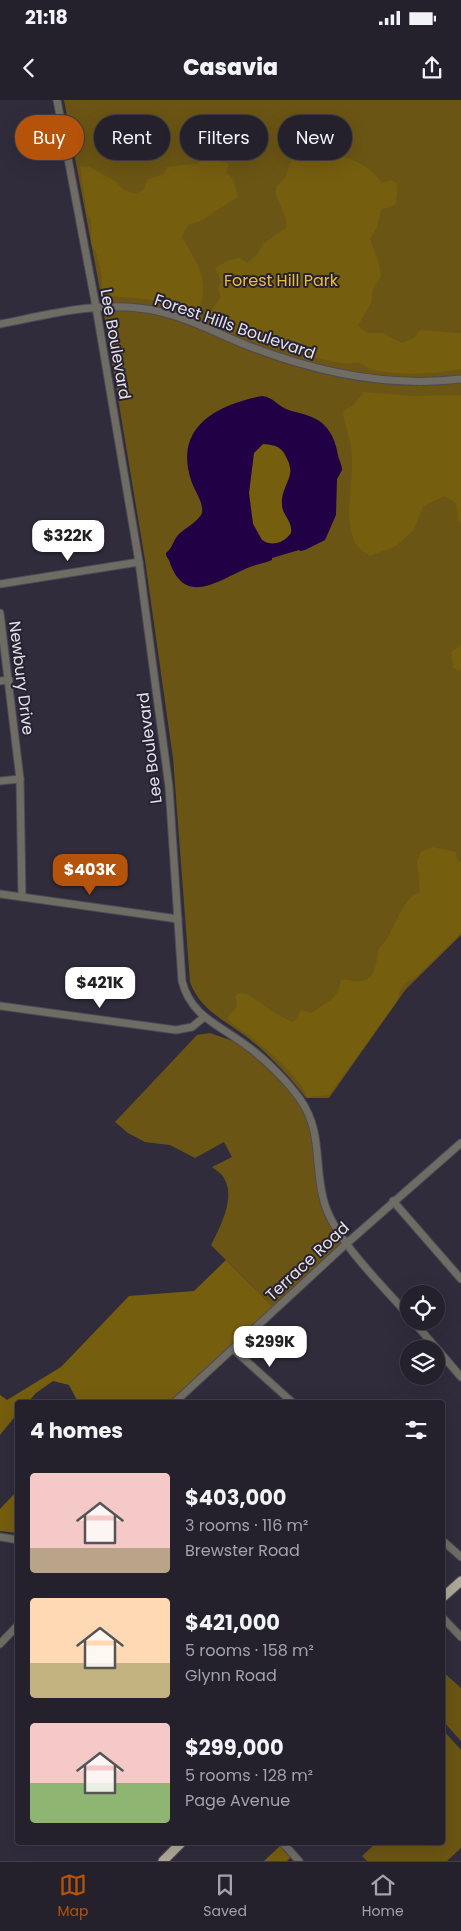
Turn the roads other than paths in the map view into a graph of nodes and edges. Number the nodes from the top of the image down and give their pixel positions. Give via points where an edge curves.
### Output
1 (58, 100) edge
2 (96, 307) junction
3 (0, 324) edge
4 (461, 379) edge
5 (138, 562) junction
6 (0, 584) edge
7 (0, 613) edge
8 (9, 680) junction
9 (0, 681) edge
10 (20, 779) junction
11 (0, 782) edge
12 (0, 894) edge
13 (22, 897) junction
14 (178, 919) junction
15 (0, 1006) edge
16 (204, 1018) junction
17 (461, 1143) edge
18 (393, 1201) junction
19 (346, 1244) junction
20 (461, 1280) edge
21 (400, 1306) edge
22 (421, 1330) edge
23 (233, 1349) junction
24 (461, 1376) edge
25 (177, 1400) edge
26 (290, 1400) edge
27 (0, 1537) edge
28 (15, 1540) edge
29 (445, 1543) edge
30 (461, 1557) edge
31 (461, 1581) edge
32 (445, 1595) edge
33 (445, 1620) edge
34 (15, 1628) edge
35 (461, 1637) edge
36 (0, 1644) edge
37 (179, 1845) edge
38 (285, 1845) edge
39 (162, 1861) edge
40 (299, 1861) edge

1 - 2 street, Lee Boulevard
2 - 3 street, Forest Hills Boulevard
2 - 4 street, Forest Hills Boulevard via 126,306 163,312 269,354 320,370 391,381
2 - 5 street, Lee Boulevard
5 - 6 street
5 - 14 street, Lee Boulevard via 165,752
7 - 8 street, Newbury Drive
8 - 9 street
8 - 10 street, Newbury Drive
10 - 11 street
10 - 13 street, Newbury Drive
12 - 13 street
13 - 14 street
14 - 16 street, Lee Boulevard via 183,986
15 - 16 street via 176,1030 192,1026
16 - 19 street, Lee Boulevard via 248,1046 301,1101 315,1136 321,1191 330,1220
17 - 18 street, Terrace Road
18 - 19 street, Terrace Road
18 - 20 street
19 - 21 street, Lee Boulevard
19 - 23 street, Terrace Road
22 - 24 street
23 - 25 street, Terrace Road
23 - 26 street
27 - 28 street
29 - 30 street
31 - 32 main road
33 - 35 street
34 - 36 street
37 - 39 main road
38 - 40 street

